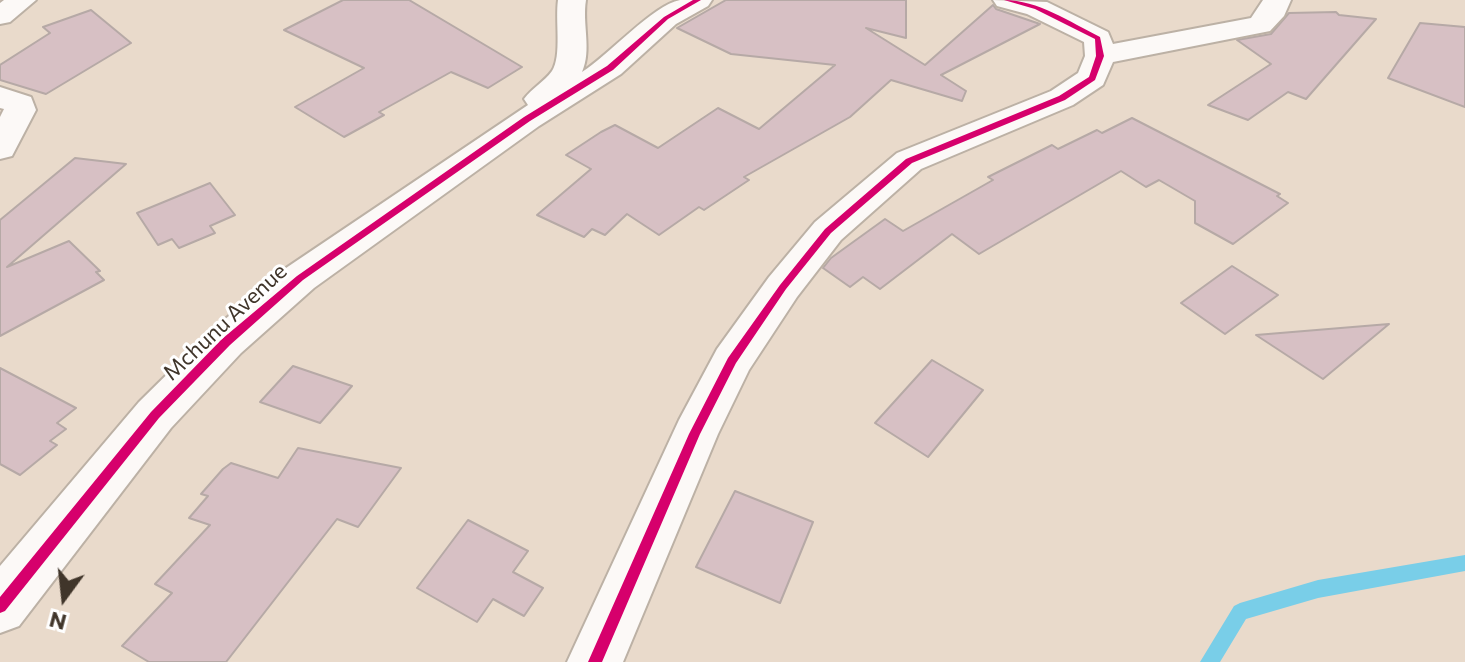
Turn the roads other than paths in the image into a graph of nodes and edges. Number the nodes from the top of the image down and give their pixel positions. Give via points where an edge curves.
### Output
1 (22, 0) edge
2 (572, 0) edge
3 (698, 0) edge
4 (1007, 0) edge
5 (1277, 0) edge
6 (0, 16) edge
7 (1100, 56) junction
8 (0, 97) edge
9 (527, 119) junction
10 (0, 149) edge
11 (0, 607) edge
12 (595, 662) edge

1 - 6 street
2 - 9 street via 574,60 562,82 535,103
3 - 9 street via 666,18 610,68
4 - 7 street via 1037,8 1098,38
5 - 7 street via 1260,25
7 - 12 street via 1092,78 1072,91 909,161 828,231 732,361
8 - 10 street via 20,104
9 - 11 street, Mchunu Avenue via 300,278 226,342 155,415

